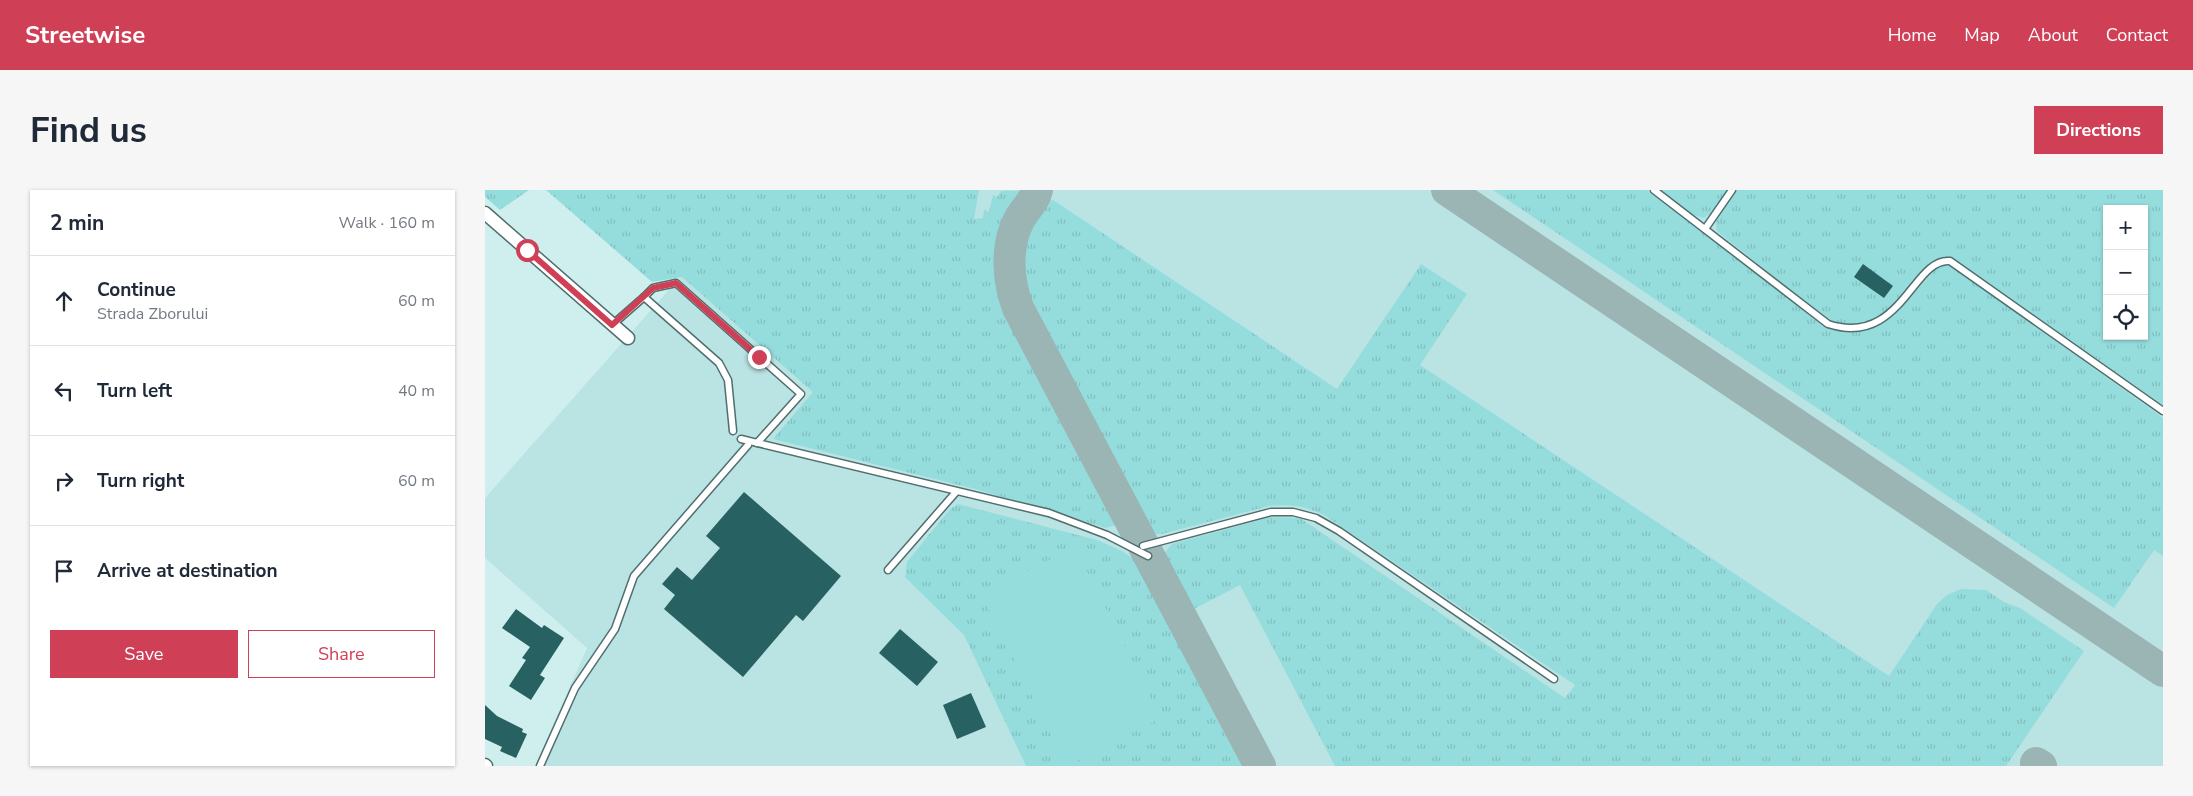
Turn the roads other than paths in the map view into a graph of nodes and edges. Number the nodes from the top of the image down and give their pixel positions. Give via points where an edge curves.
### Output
1 (1654, 190) edge
2 (1732, 190) edge
3 (485, 212) edge
4 (1705, 229) junction
5 (644, 297) junction
6 (612, 325) junction
7 (628, 338) dead end
8 (2163, 411) edge
9 (733, 432) dead end
10 (741, 439) dead end
11 (757, 443) junction
12 (748, 446) dead end
13 (956, 492) junction
14 (1143, 546) dead end
15 (1148, 556) dead end
16 (888, 570) dead end
17 (1554, 679) dead end
18 (540, 766) edge

1 - 4 lane
2 - 4 lane
3 - 6 street
4 - 8 lane via 1828,324 1844,328 1863,327 1879,320 1892,311 1932,267 1944,260 1950,261
5 - 6 lane
5 - 9 lane via 719,363 728,380
5 - 11 lane via 653,288 676,283 801,394
6 - 7 street
10 - 11 lane
11 - 13 lane
12 - 18 lane via 634,576 615,629 575,688
13 - 15 lane via 1049,513 1107,535
13 - 16 lane
14 - 17 lane via 1271,512 1293,512 1316,518

